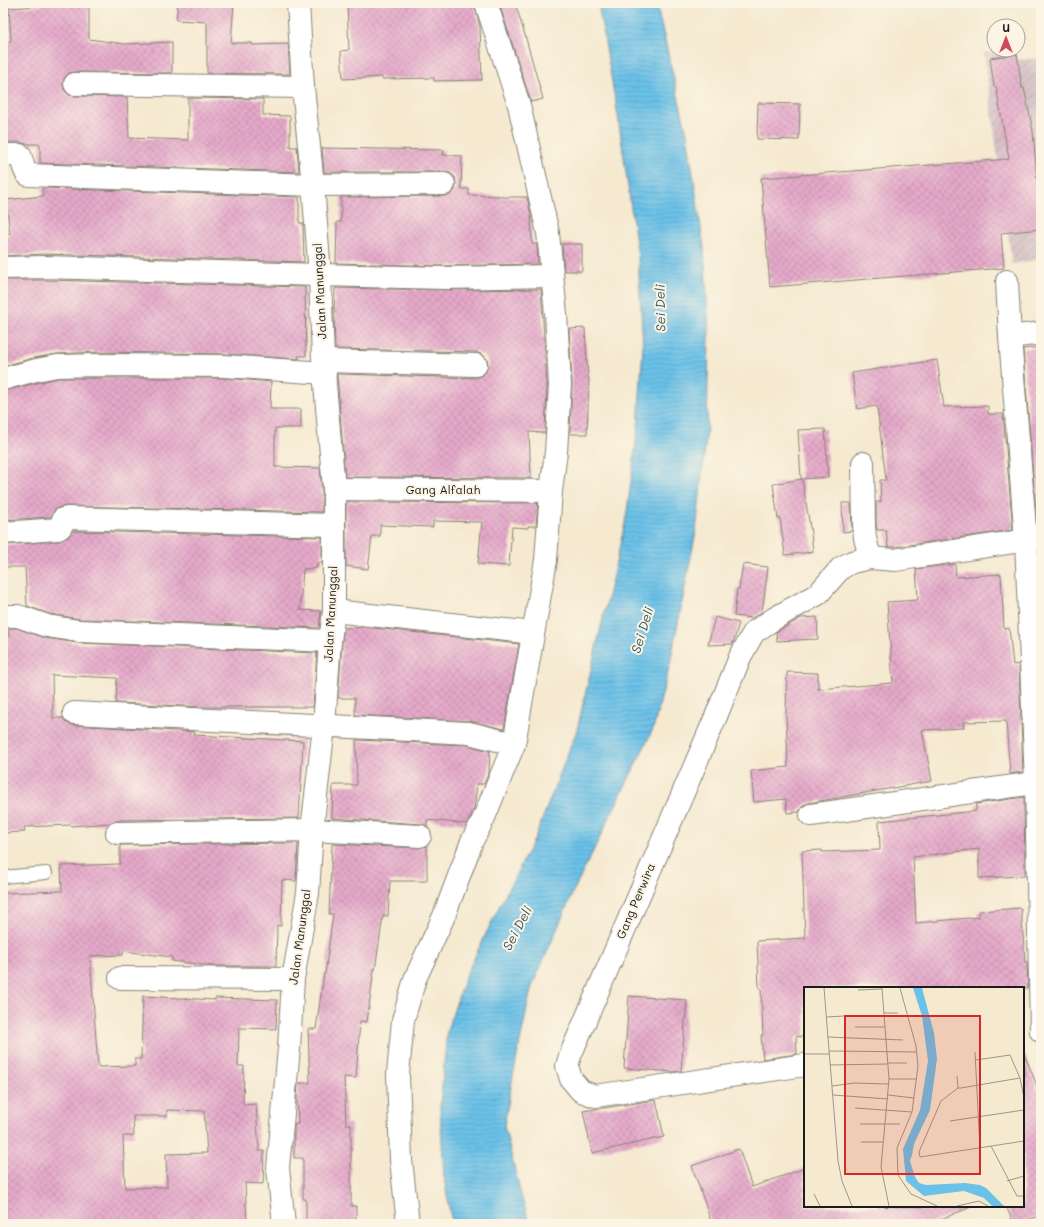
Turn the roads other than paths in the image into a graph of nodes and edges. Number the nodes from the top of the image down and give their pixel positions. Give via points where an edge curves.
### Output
1 (298, 3) edge
2 (486, 3) edge
3 (75, 84) dead end
4 (303, 87) junction
5 (3, 154) edge
6 (444, 184) dead end
7 (313, 185) junction
8 (3, 268) edge
9 (320, 275) junction
10 (552, 276) junction
11 (1007, 281) dead end
12 (1041, 333) edge
13 (1010, 337) junction
14 (476, 365) dead end
15 (324, 367) junction
16 (3, 379) edge
17 (863, 463) dead end
18 (334, 489) junction
19 (551, 491) junction
20 (334, 525) junction
21 (3, 533) edge
22 (1034, 539) edge
23 (870, 558) junction
24 (334, 611) junction
25 (3, 616) edge
26 (533, 633) junction
27 (330, 641) junction
28 (74, 713) dead end
29 (324, 726) junction
30 (514, 744) junction
31 (1039, 783) edge
32 (811, 815) dead end
33 (312, 830) junction
34 (117, 833) dead end
35 (420, 836) dead end
36 (46, 874) dead end
37 (3, 877) edge
38 (120, 978) dead end
39 (293, 979) junction
40 (1041, 1031) edge
41 (1024, 1033) edge
42 (804, 1065) edge
43 (284, 1224) edge
44 (408, 1224) edge

1 - 4 street, Jalan Manunggal
2 - 10 street via 518,105 548,233
3 - 4 street
4 - 7 street, Jalan Manunggal
5 - 7 street via 20,155 25,173 28,175
6 - 7 street
7 - 9 street, Jalan Manunggal
8 - 9 street via 44,266
9 - 10 street via 444,278
9 - 15 street, Jalan Manunggal
10 - 19 street via 560,384
11 - 13 street
12 - 13 street
13 - 22 street
14 - 15 street
15 - 16 street via 57,366
15 - 18 street, Jalan Manunggal
17 - 23 street via 864,526
18 - 19 street, Gang Alfalah
18 - 20 street, Jalan Manunggal
19 - 26 street via 546,560
20 - 21 street via 67,518 63,519 58,529
20 - 24 street, Jalan Manunggal
22 - 23 street via 895,560
22 - 31 street
23 - 42 street, Gang Perwira via 852,562 841,568 818,594 754,632 740,657 567,1066 571,1079 581,1091 595,1096
24 - 26 street
24 - 27 street, Jalan Manunggal
25 - 27 street via 18,616 47,626 79,631
26 - 30 street
27 - 29 street, Jalan Manunggal
28 - 29 street
29 - 30 street via 469,733
29 - 33 street, Jalan Manunggal
30 - 44 street via 416,979 403,1020 398,1074 401,1160
31 - 32 street
31 - 40 street
33 - 34 street
33 - 35 street
33 - 39 street, Jalan Manunggal via 308,893
36 - 37 lane
38 - 39 street
39 - 43 street, Jalan Manunggal via 278,1168
40 - 41 street

